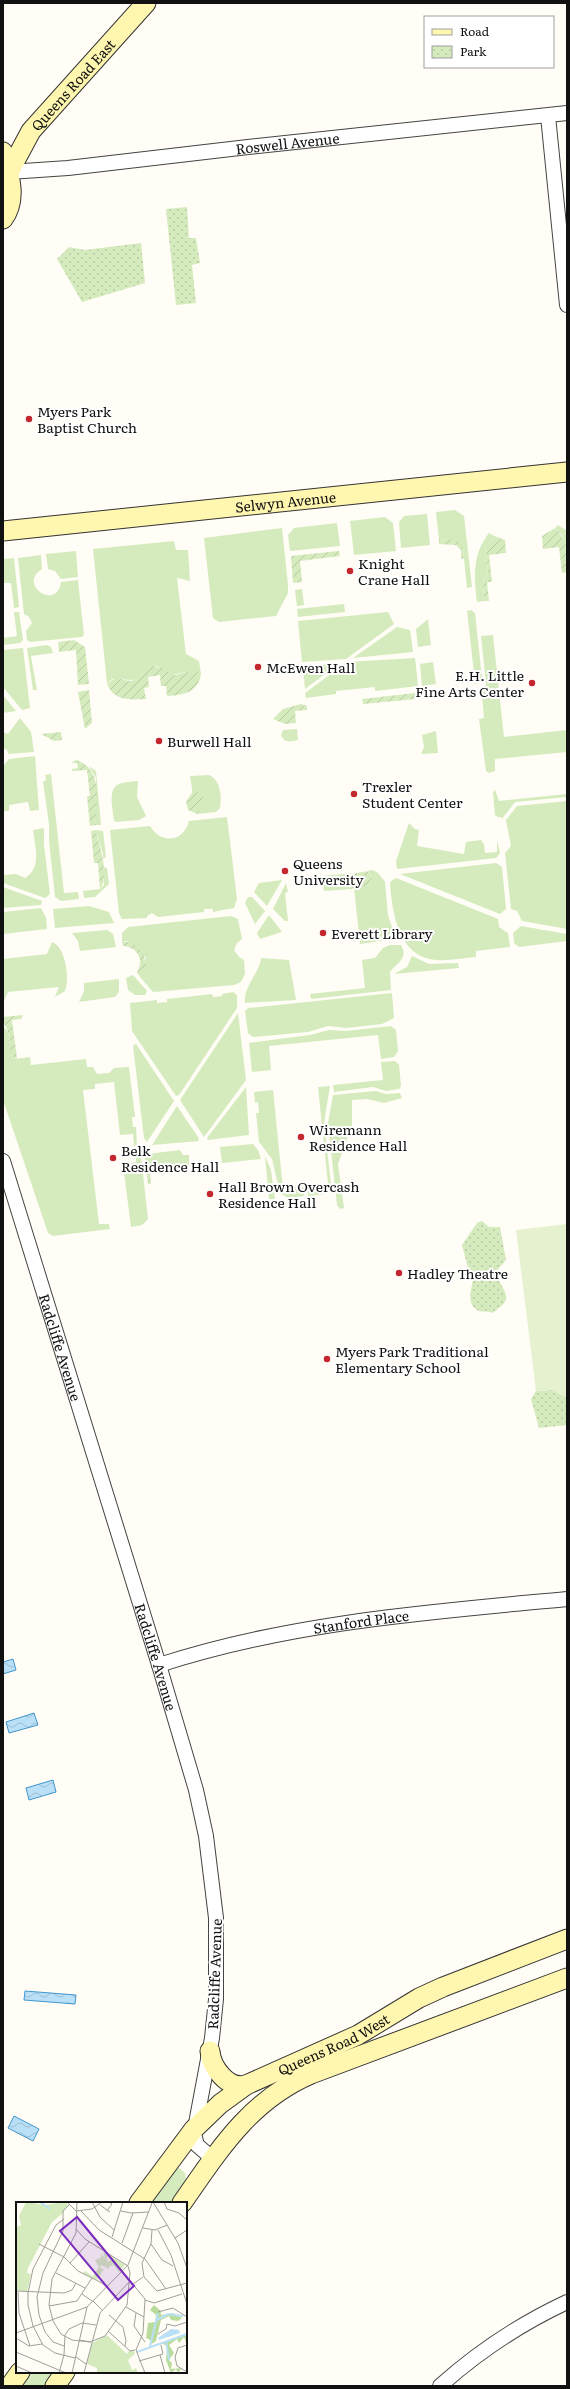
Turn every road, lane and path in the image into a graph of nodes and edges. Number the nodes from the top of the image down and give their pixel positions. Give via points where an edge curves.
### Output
1 (146, 3) edge
2 (567, 113) edge
3 (548, 116) junction
4 (3, 152) edge
5 (6, 173) edge
6 (3, 219) edge
7 (567, 305) edge
8 (567, 472) edge
9 (3, 531) edge
10 (3, 1161) edge
11 (567, 1599) edge
12 (159, 1665) junction
13 (567, 1939) edge
14 (567, 1978) edge
15 (210, 2052) junction
16 (246, 2085) junction
17 (194, 2129) junction
18 (213, 2159) junction
19 (140, 2202) edge
20 (183, 2202) edge
21 (567, 2302) edge
22 (19, 2373) edge
23 (64, 2373) edge
24 (10, 2386) edge
25 (55, 2386) edge
26 (440, 2386) edge

1 - 5 street, Queens Road East via 31,131
2 - 3 street, Roswell Avenue
3 - 5 street, Roswell Avenue
3 - 7 street
4 - 5 street
5 - 6 street via 11,204
8 - 9 street, Selwyn Avenue
10 - 12 street, Radcliffe Avenue
11 - 12 street, Stanford Place via 310,1628 240,1642
12 - 15 street, Radcliffe Avenue via 196,1790 212,1876 216,1918 216,1977
13 - 16 street, Queens Road West via 443,1987 358,2034
14 - 18 street, Queens Road West via 311,2074 284,2087 245,2119
15 - 16 street via 212,2063 220,2074 233,2083
15 - 17 street, Radcliffe Avenue
16 - 17 street, Queens Road West via 220,2104
17 - 18 street, Radcliffe Avenue via 197,2145
17 - 19 street, Queens Road West
18 - 20 street, Queens Road West
21 - 26 street via 505,2335
22 - 24 street
23 - 25 street

